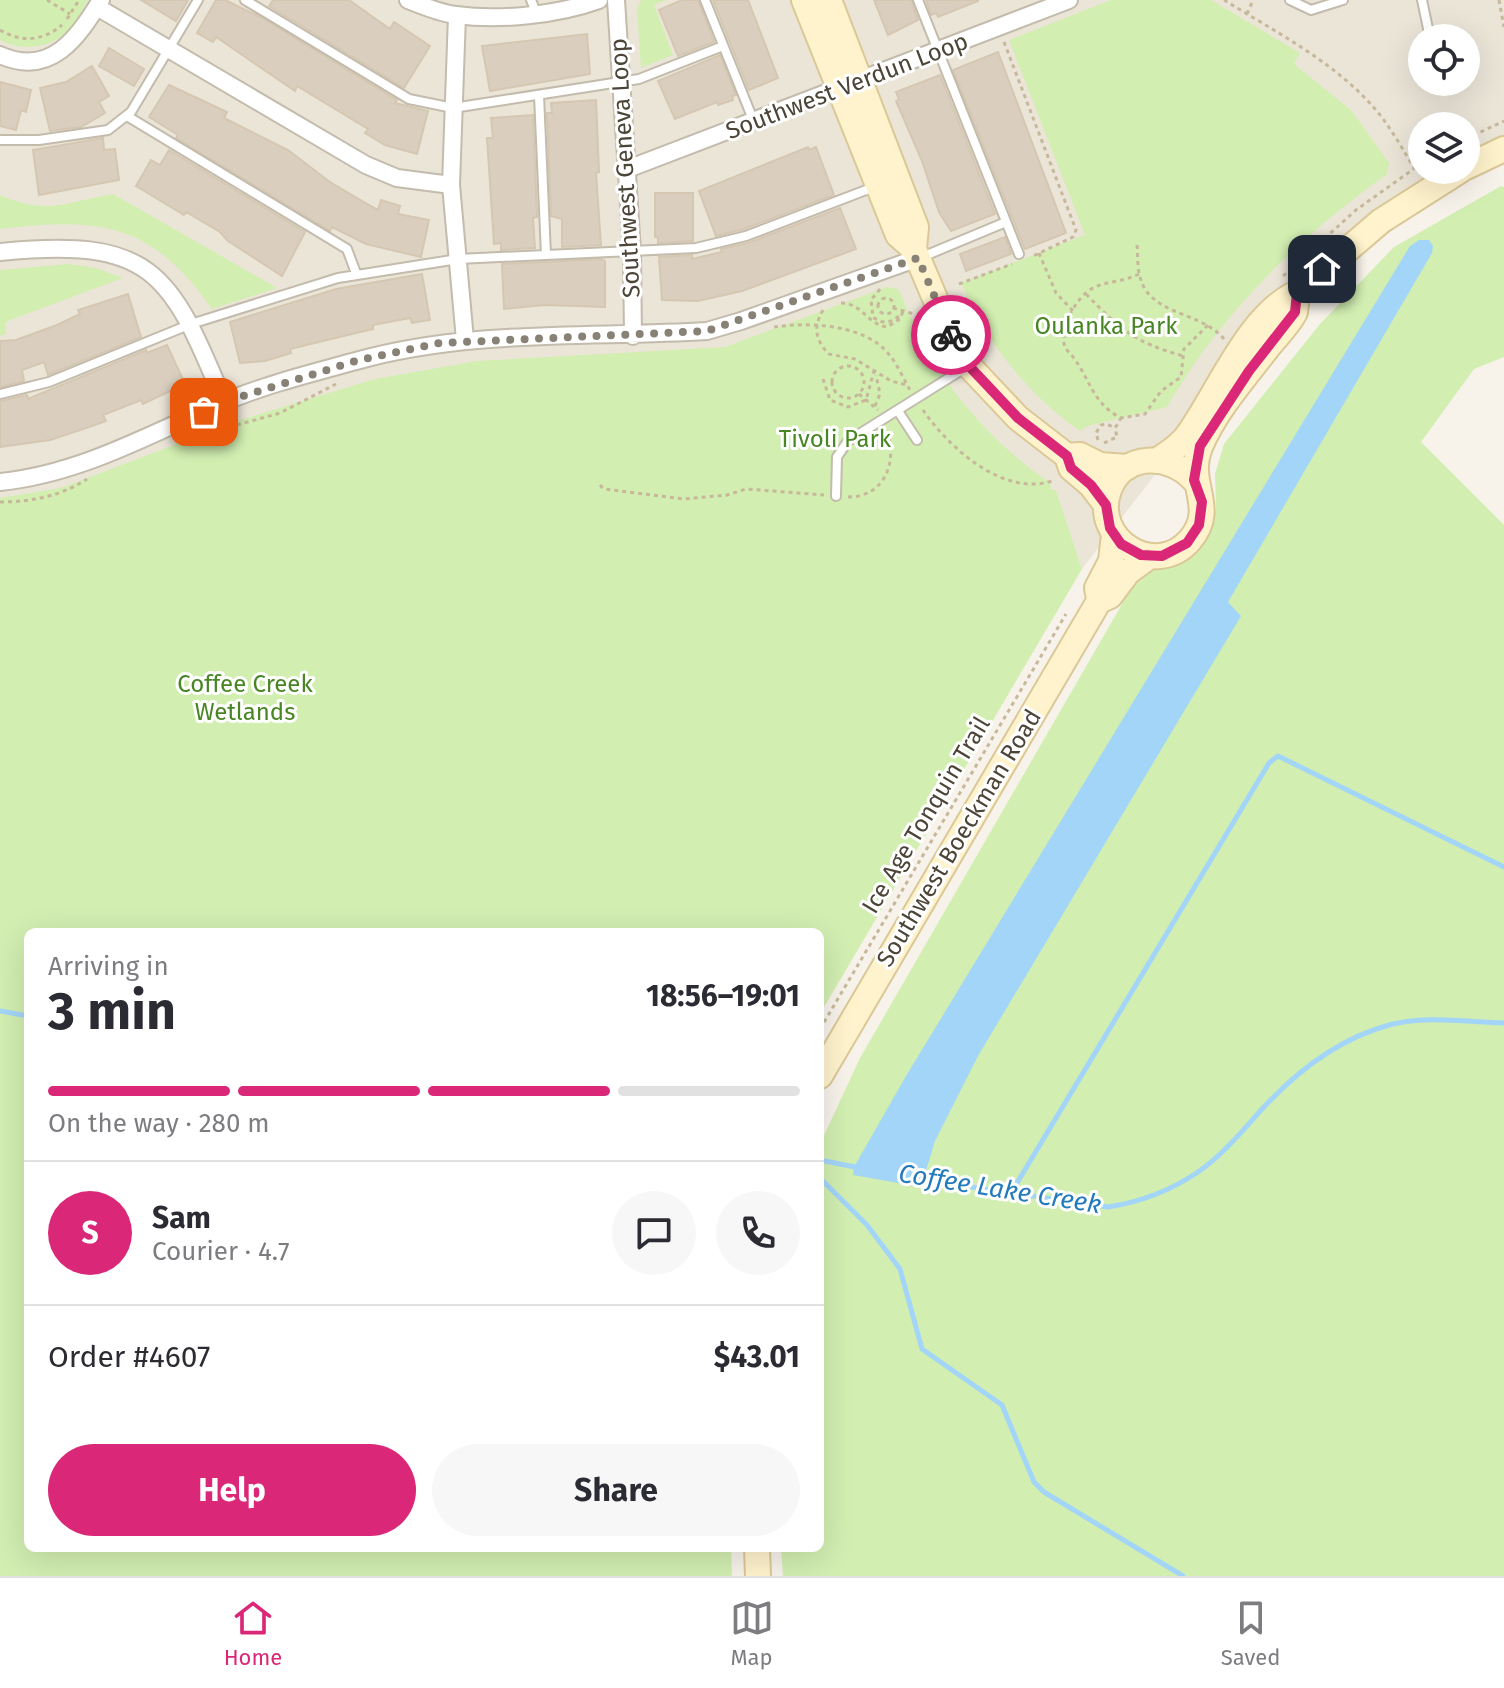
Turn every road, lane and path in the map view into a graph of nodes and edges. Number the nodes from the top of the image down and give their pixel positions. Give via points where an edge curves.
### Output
1 (47, 0) edge
2 (79, 0) edge
3 (198, 0) edge
4 (245, 0) edge
5 (408, 0) edge
6 (599, 0) edge
7 (616, 0) edge
8 (705, 0) edge
9 (804, 0) edge
10 (829, 0) edge
11 (918, 0) edge
12 (1069, 0) edge
13 (1224, 0) edge
14 (1253, 0) edge
15 (1290, 0) edge
16 (1343, 0) edge
17 (1422, 0) edge
18 (1499, 0) edge
19 (99, 4) edge
20 (533, 6) edge
21 (70, 14) junction
22 (1247, 14) junction
23 (457, 15) junction
24 (1427, 24) edge
25 (1504, 27) edge
26 (999, 28) junction
27 (0, 30) edge
28 (723, 46) junction
29 (169, 49) junction
30 (939, 51) junction
31 (0, 55) edge
32 (620, 82) junction
33 (851, 85) junction
34 (539, 95) junction
35 (453, 108) junction
36 (127, 116) junction
37 (1504, 121) edge
38 (755, 122) junction
39 (1480, 132) edge
40 (0, 140) edge
41 (1503, 151) edge
42 (1408, 159) edge
43 (1480, 162) edge
44 (625, 170) junction
45 (1437, 184) edge
46 (451, 185) junction
47 (878, 185) junction
48 (1006, 222) junction
49 (1137, 245) dead end
50 (0, 252) edge
51 (632, 252) junction
52 (916, 253) junction
53 (1039, 253) junction
54 (1019, 254) dead end
55 (546, 255) junction
56 (458, 259) junction
57 (356, 273) junction
58 (1139, 274) junction
59 (888, 283) dead end
60 (959, 284) dead end
61 (1297, 293) junction
62 (1086, 294) junction
63 (838, 303) dead end
64 (831, 305) dead end
65 (878, 308) junction
66 (893, 308) junction
67 (870, 311) junction
68 (903, 311) junction
69 (1073, 311) junction
70 (914, 314) dead end
71 (191, 324) junction
72 (1208, 325) junction
73 (816, 326) junction
74 (771, 328) dead end
75 (633, 336) junction
76 (465, 340) junction
77 (1227, 343) dead end
78 (1183, 356) junction
79 (968, 365) junction
80 (869, 367) junction
81 (874, 371) junction
82 (860, 373) junction
83 (823, 379) dead end
84 (347, 380) dead end
85 (907, 385) junction
86 (0, 394) edge
87 (859, 394) junction
88 (866, 400) junction
89 (916, 400) junction
90 (224, 402) junction
91 (875, 407) junction
92 (898, 411) junction
93 (1121, 418) junction
94 (883, 420) junction
95 (1115, 428) junction
96 (917, 440) dead end
97 (173, 442) dead end
98 (1158, 460) junction
99 (1064, 467) junction
100 (1128, 467) junction
101 (87, 479) dead end
102 (1194, 480) junction
103 (0, 482) edge
104 (600, 485) dead end
105 (836, 496) junction
106 (0, 502) edge
107 (1106, 505) junction
108 (1114, 535) junction
109 (1150, 556) junction
110 (1099, 601) junction
111 (1063, 619) dead end
112 (841, 1014) junction
113 (824, 1026) edge
114 (824, 1064) edge
115 (757, 1552) edge
116 (758, 1576) edge

1 - 21 path
2 - 21 path
3 - 29 lane
4 - 35 lane via 400,94
5 - 23 street
6 - 20 street
7 - 32 street, Southwest Geneva Loop
8 - 28 lane
9 - 33 main road
10 - 33 main road
11 - 30 lane
12 - 26 street, Southwest Verdun Loop
13 - 22 path
14 - 22 path
15 - 16 lane via 1311,10
17 - 24 lane
18 - 25 path
19 - 29 street
19 - 31 street via 63,51 36,60
20 - 23 street
21 - 27 path via 57,30 31,40
22 - 42 path via 1355,88
23 - 35 street
26 - 30 street, Southwest Verdun Loop
26 - 53 path via 1076,226 1073,237
28 - 32 lane
28 - 38 lane
29 - 36 lane
29 - 46 street via 366,165 397,178
30 - 33 street, Southwest Verdun Loop
30 - 48 lane
32 - 34 lane
32 - 44 street, Southwest Geneva Loop
33 - 38 street, Southwest Verdun Loop
33 - 47 main road
33 - 52 main road via 916,227
34 - 35 lane
34 - 55 lane
35 - 46 street
36 - 40 lane via 108,130
36 - 57 lane via 347,249
37 - 39 path
38 - 44 street, Southwest Verdun Loop
41 - 43 main road, Southwest Boeckman Road
44 - 51 street, Southwest Geneva Loop
45 - 61 main road, Southwest Boeckman Road via 1339,254
46 - 56 street
47 - 51 lane via 746,236 696,248
47 - 52 main road via 898,235
48 - 52 lane
48 - 54 lane
49 - 58 path
50 - 71 street via 57,247 108,252 152,274
51 - 55 lane
51 - 75 street, Southwest Geneva Loop
52 - 75 street via 729,325
52 - 79 main road
53 - 60 path
53 - 69 path via 1056,293
55 - 56 lane
56 - 57 lane
56 - 76 street
57 - 71 lane
58 - 62 path via 1093,287
58 - 72 path via 1154,300
59 - 67 path via 874,295
61 - 98 main road, Southwest Boeckman Road via 1280,300 1186,437
61 - 102 main road, Southwest Boeckman Road via 1295,312 1200,446
62 - 69 path
62 - 78 path via 1124,332
63 - 68 path via 857,306 872,322 887,327
64 - 73 path
65 - 66 path via 886,314
65 - 66 path via 884,298
65 - 67 path
66 - 68 path
67 - 68 path via 883,323
68 - 70 path
69 - 93 path via 1064,331 1065,348 1079,362 1096,399
71 - 86 lane via 49,382
71 - 90 street
72 - 77 path
72 - 78 path
73 - 74 path
73 - 80 path via 829,354
73 - 85 path via 878,344
75 - 76 street
76 - 90 street via 359,360
78 - 93 path via 1181,377 1161,391 1149,410
79 - 89 lane
79 - 99 main road
80 - 81 path
80 - 82 path
81 - 85 path
81 - 88 path
81 - 91 path via 880,394
82 - 87 path via 864,381
82 - 87 path via 841,368 832,381 844,398
83 - 88 path via 834,404 848,407
84 - 97 path via 280,413
85 - 89 path
87 - 88 path
88 - 91 path
89 - 92 lane
89 - 99 path via 948,441 984,470 1043,484
90 - 103 street via 66,468
91 - 94 path
92 - 94 lane
92 - 96 lane
93 - 95 path
94 - 105 lane via 841,448
94 - 105 path via 892,462 883,480 870,494
95 - 95 path via 1101,425 1096,438 1114,441
98 - 100 main road, Southwest Boeckman Road
98 - 102 main road via 1180,467
99 - 100 main road via 1080,455 1100,465
99 - 107 main road via 1091,485
100 - 107 main road via 1114,480
101 - 106 path via 52,495
102 - 109 main road, Southwest Boeckman Road via 1202,509 1193,536 1171,553
104 - 105 path via 684,499 746,489
107 - 108 main road, Southwest Boeckman Road
108 - 109 main road via 1128,549
108 - 110 main road, Southwest Boeckman Road via 1111,561 1097,588
109 - 110 main road, Southwest Boeckman Road
110 - 112 main road, Southwest Boeckman Road
111 - 112 path, Ice Age Tonquin Trail
112 - 113 path, Ice Age Tonquin Trail
112 - 114 main road, Southwest Boeckman Road
115 - 116 main road

